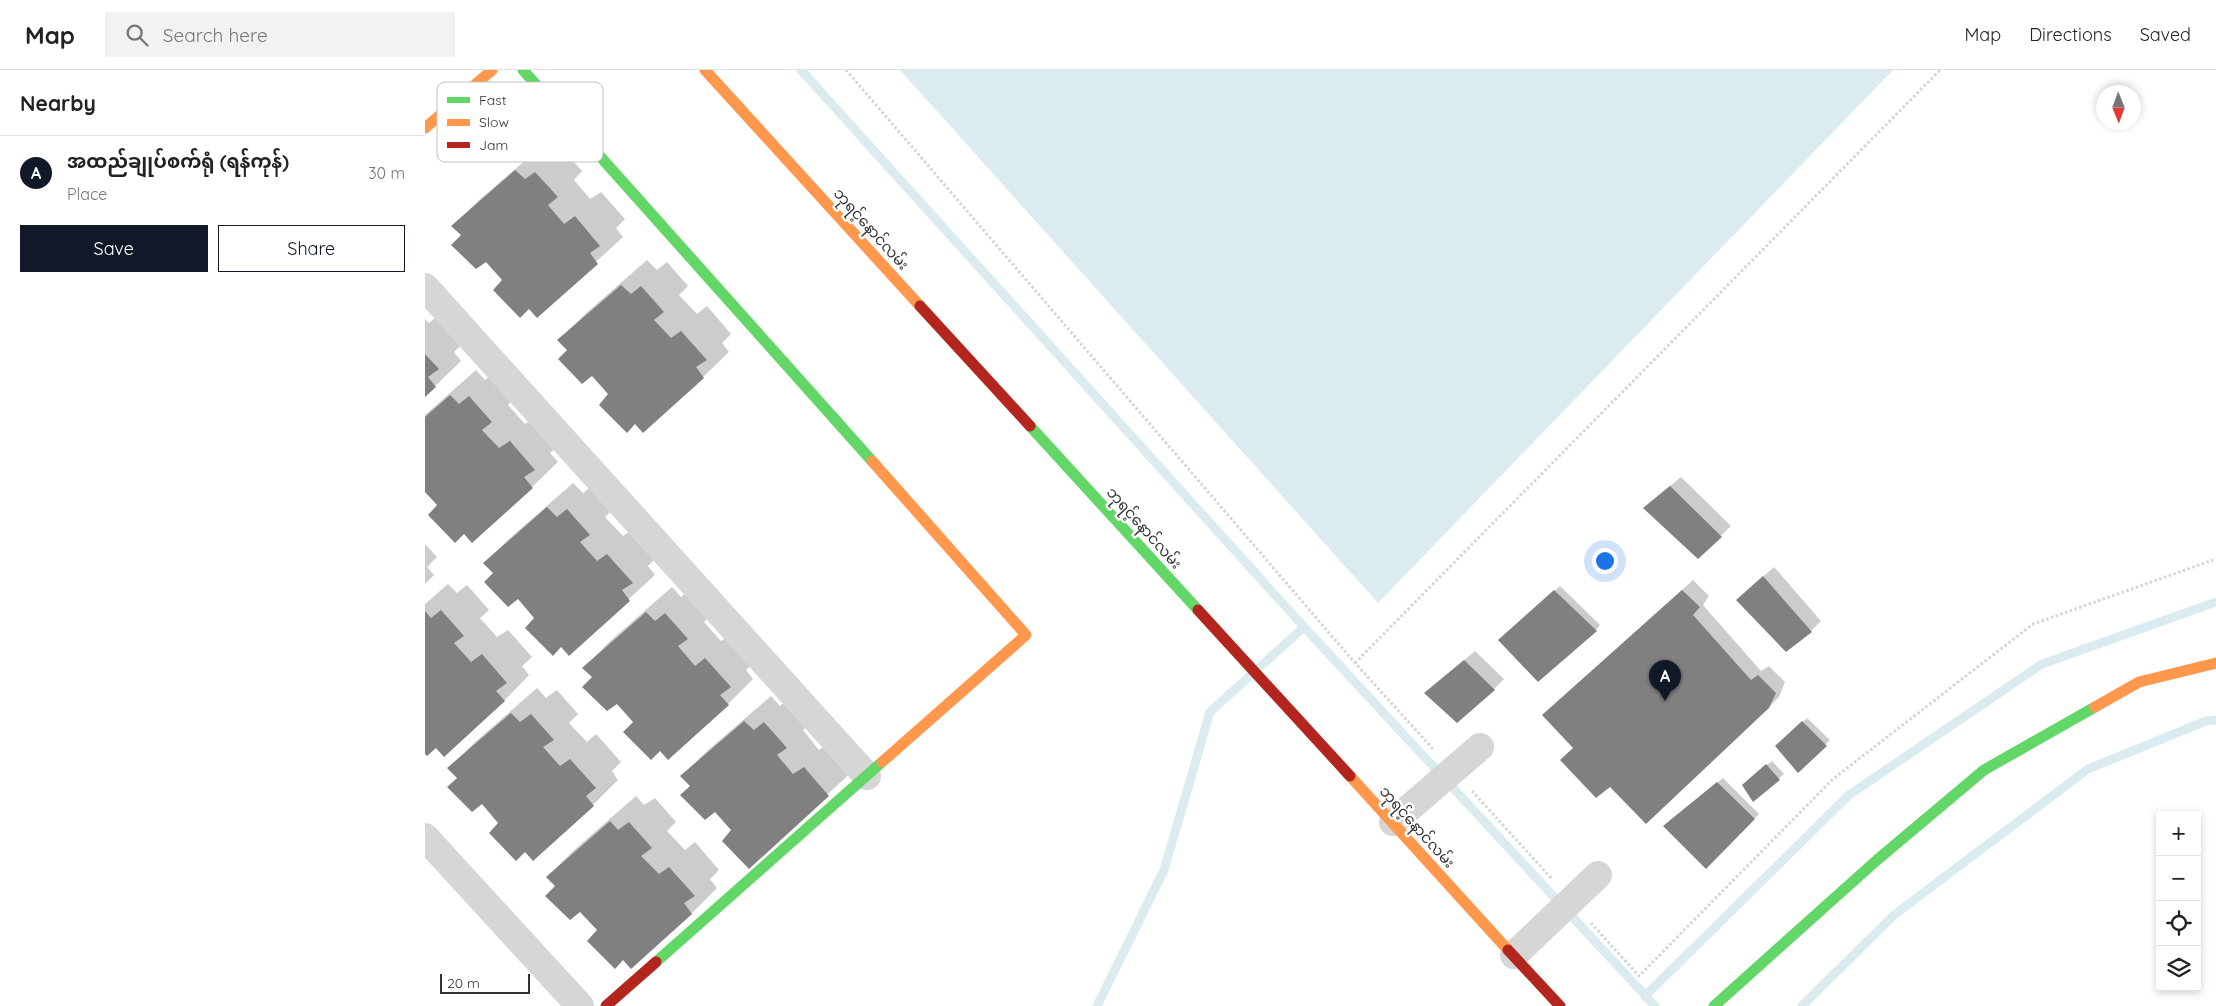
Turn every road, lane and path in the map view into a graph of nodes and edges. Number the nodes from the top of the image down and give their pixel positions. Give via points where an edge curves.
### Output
1 (492, 70) edge
2 (523, 70) edge
3 (705, 70) edge
4 (846, 70) edge
5 (1940, 70) edge
6 (478, 82) edge
7 (534, 82) edge
8 (437, 118) edge
9 (425, 128) edge
10 (603, 160) edge
11 (425, 287) edge
12 (2216, 559) edge
13 (1355, 663) junction
14 (2216, 663) edge
15 (1480, 747) dead end
16 (1434, 750) dead end
17 (867, 776) junction
18 (1467, 787) dead end
19 (1393, 822) junction
20 (425, 837) edge
21 (1598, 875) dead end
22 (1553, 881) dead end
23 (1586, 917) dead end
24 (1514, 955) junction
25 (580, 1006) edge
26 (606, 1006) edge
27 (1560, 1006) edge
28 (1714, 1006) edge

1 - 6 street
2 - 7 street
3 - 19 street, ဘုရင့်နောင်လမ်း
4 - 13 path
5 - 13 path
8 - 9 street
10 - 17 street via 1026,635
11 - 17 street
12 - 23 path via 2033,624 1833,779 1639,976
13 - 16 path
14 - 28 street via 2139,682 1984,770 1877,860
15 - 19 street
17 - 26 street
18 - 22 path
19 - 24 street, ဘုရင့်နောင်လမ်း
20 - 25 street
21 - 24 street
24 - 27 street, ဘုရင့်နောင်လမ်း

